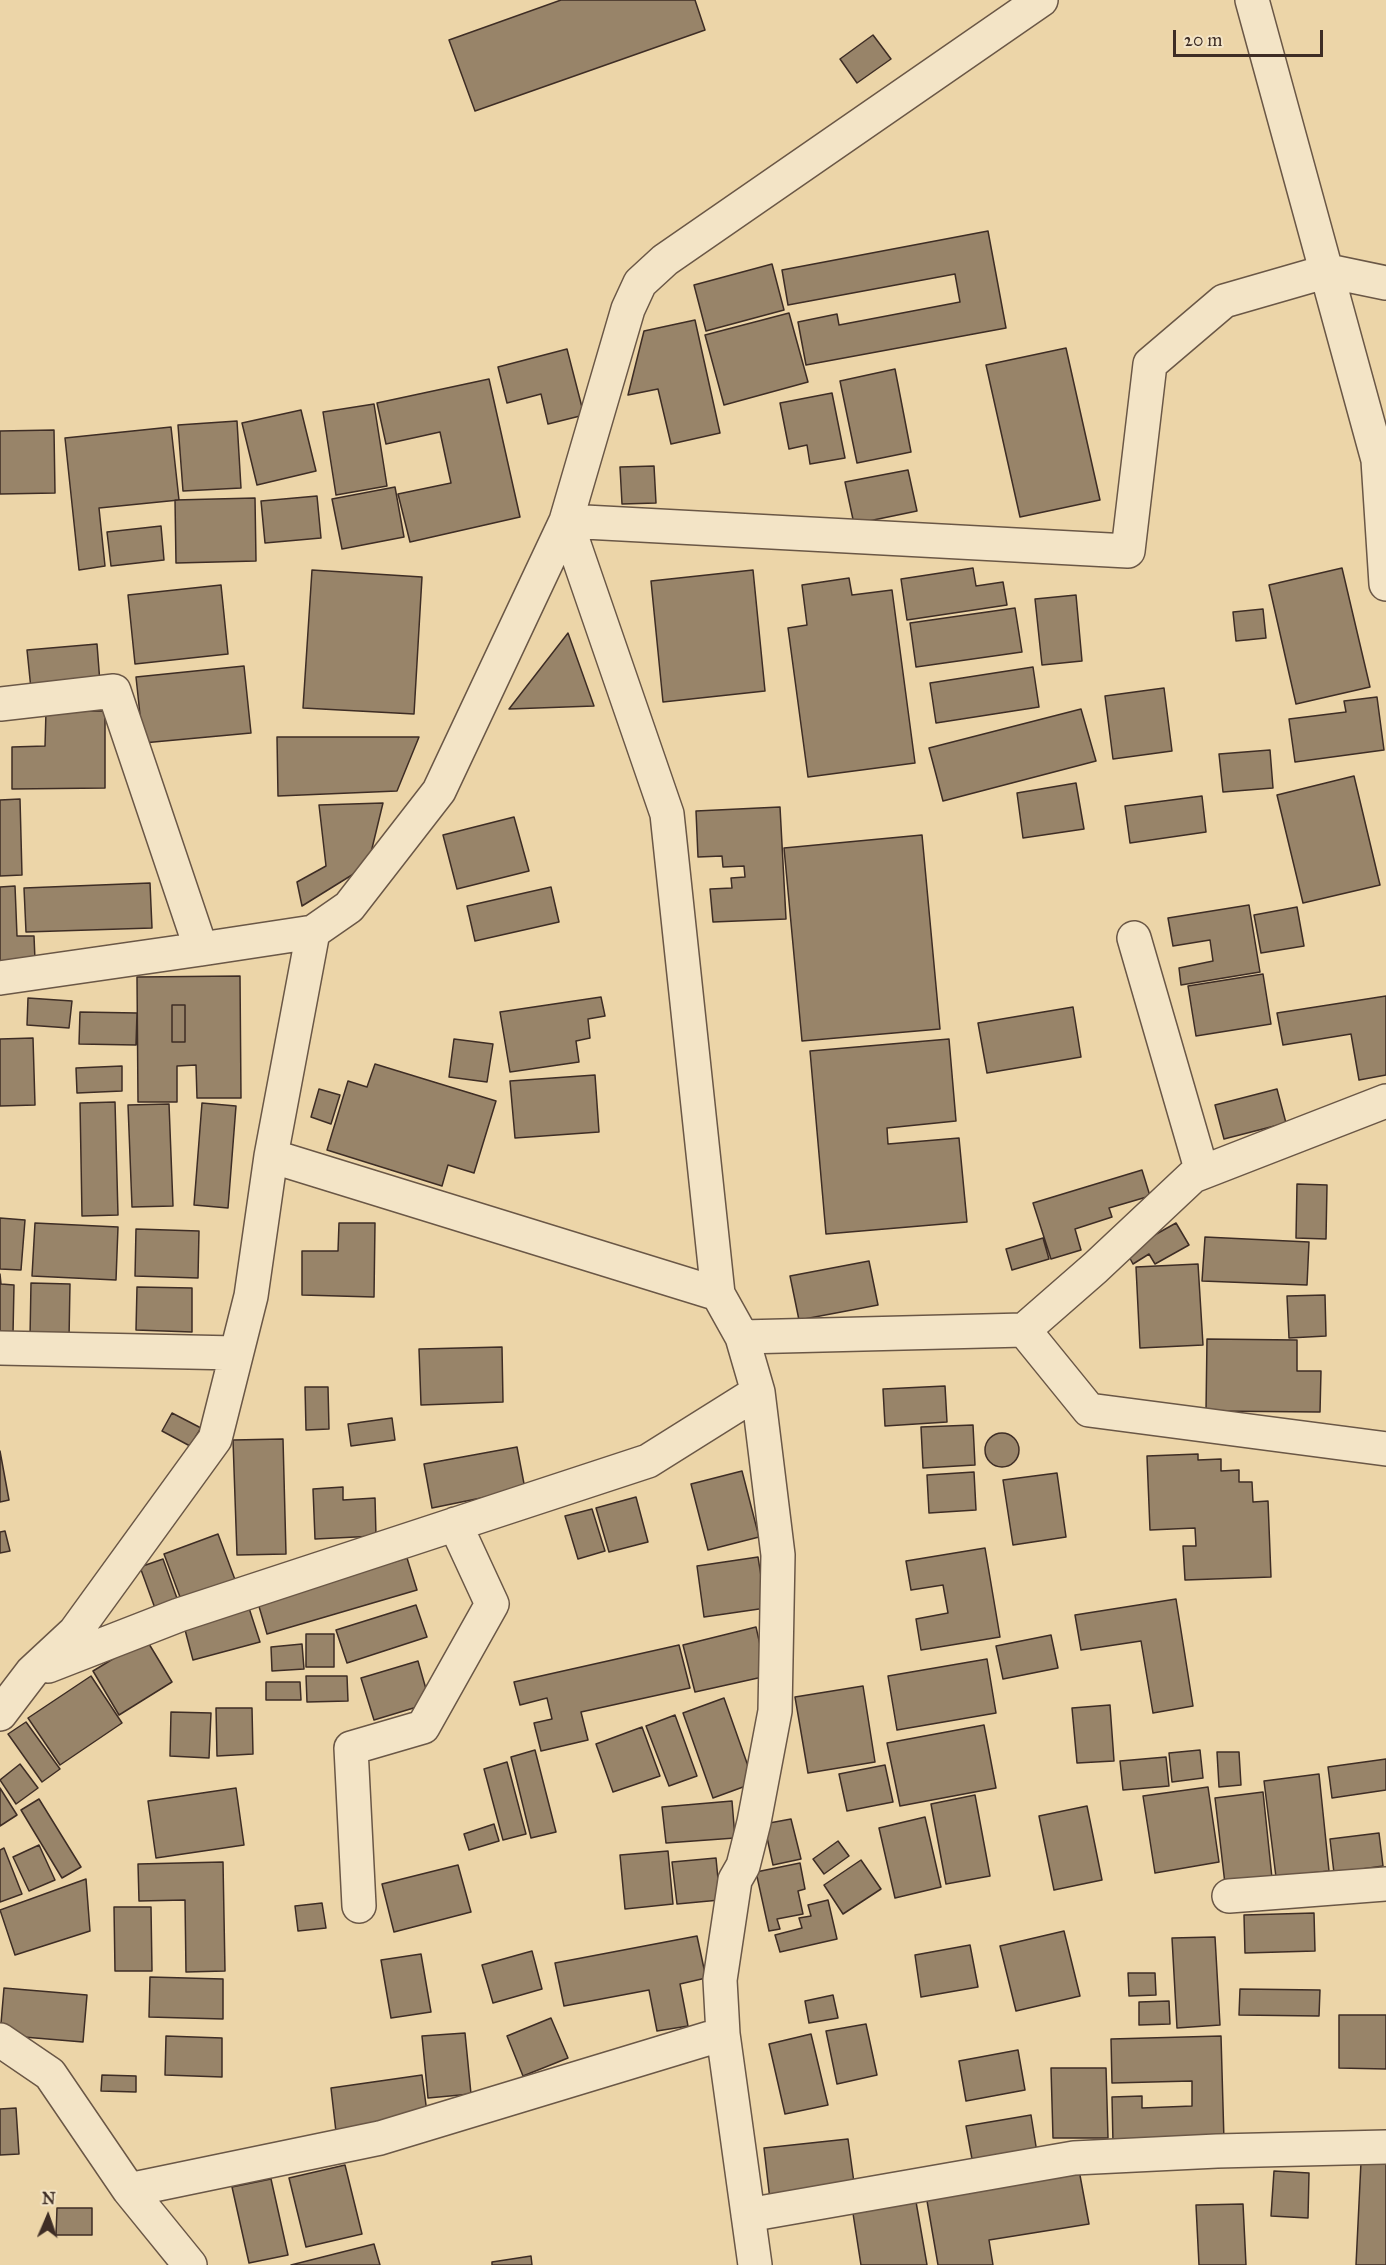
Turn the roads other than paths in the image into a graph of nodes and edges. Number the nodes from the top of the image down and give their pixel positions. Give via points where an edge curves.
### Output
1 (1041, 0) edge
2 (1252, 0) edge
3 (1328, 271) junction
4 (1386, 283) edge
5 (566, 521) junction
6 (1386, 584) edge
7 (0, 704) edge
8 (313, 932) junction
9 (1134, 938) dead end
10 (201, 949) junction
11 (0, 978) edge
12 (1386, 1101) edge
13 (271, 1156) junction
14 (1202, 1172) junction
15 (718, 1294) junction
16 (1024, 1330) junction
17 (742, 1337) junction
18 (0, 1348) edge
19 (236, 1353) junction
20 (758, 1392) junction
21 (1386, 1449) edge
22 (455, 1524) junction
23 (32, 1672) junction
24 (0, 1714) edge
25 (1386, 1884) edge
26 (1229, 1896) dead end
27 (359, 1906) dead end
28 (723, 2034) junction
29 (0, 2040) edge
30 (1386, 2147) edge
31 (129, 2190) junction
32 (748, 2215) junction
33 (190, 2265) edge
34 (754, 2265) edge

1 - 5 street via 665,260 640,284 628,309
2 - 3 street
3 - 4 street
3 - 5 street via 1224,301 1150,364 1128,551
3 - 6 street via 1378,460
5 - 8 street via 439,790 349,907
5 - 15 street via 667,814
7 - 10 street via 114,691
8 - 10 street
8 - 13 street
9 - 14 street
10 - 11 street
12 - 14 street
13 - 15 street
13 - 19 street via 251,1296
14 - 16 street
15 - 17 street
16 - 17 street
16 - 21 street via 1089,1410
17 - 20 street
18 - 19 street
19 - 23 street via 215,1439 75,1632
20 - 22 street via 648,1461
20 - 28 street via 778,1555 775,1711 754,1822 743,1866 735,1880 720,1980
22 - 23 street via 179,1615
22 - 27 street via 492,1604 423,1727 351,1748
23 - 24 street
25 - 26 street
28 - 31 street via 380,2138
28 - 32 street
29 - 31 street via 50,2074
30 - 32 street via 1074,2158
31 - 33 street
32 - 34 street

